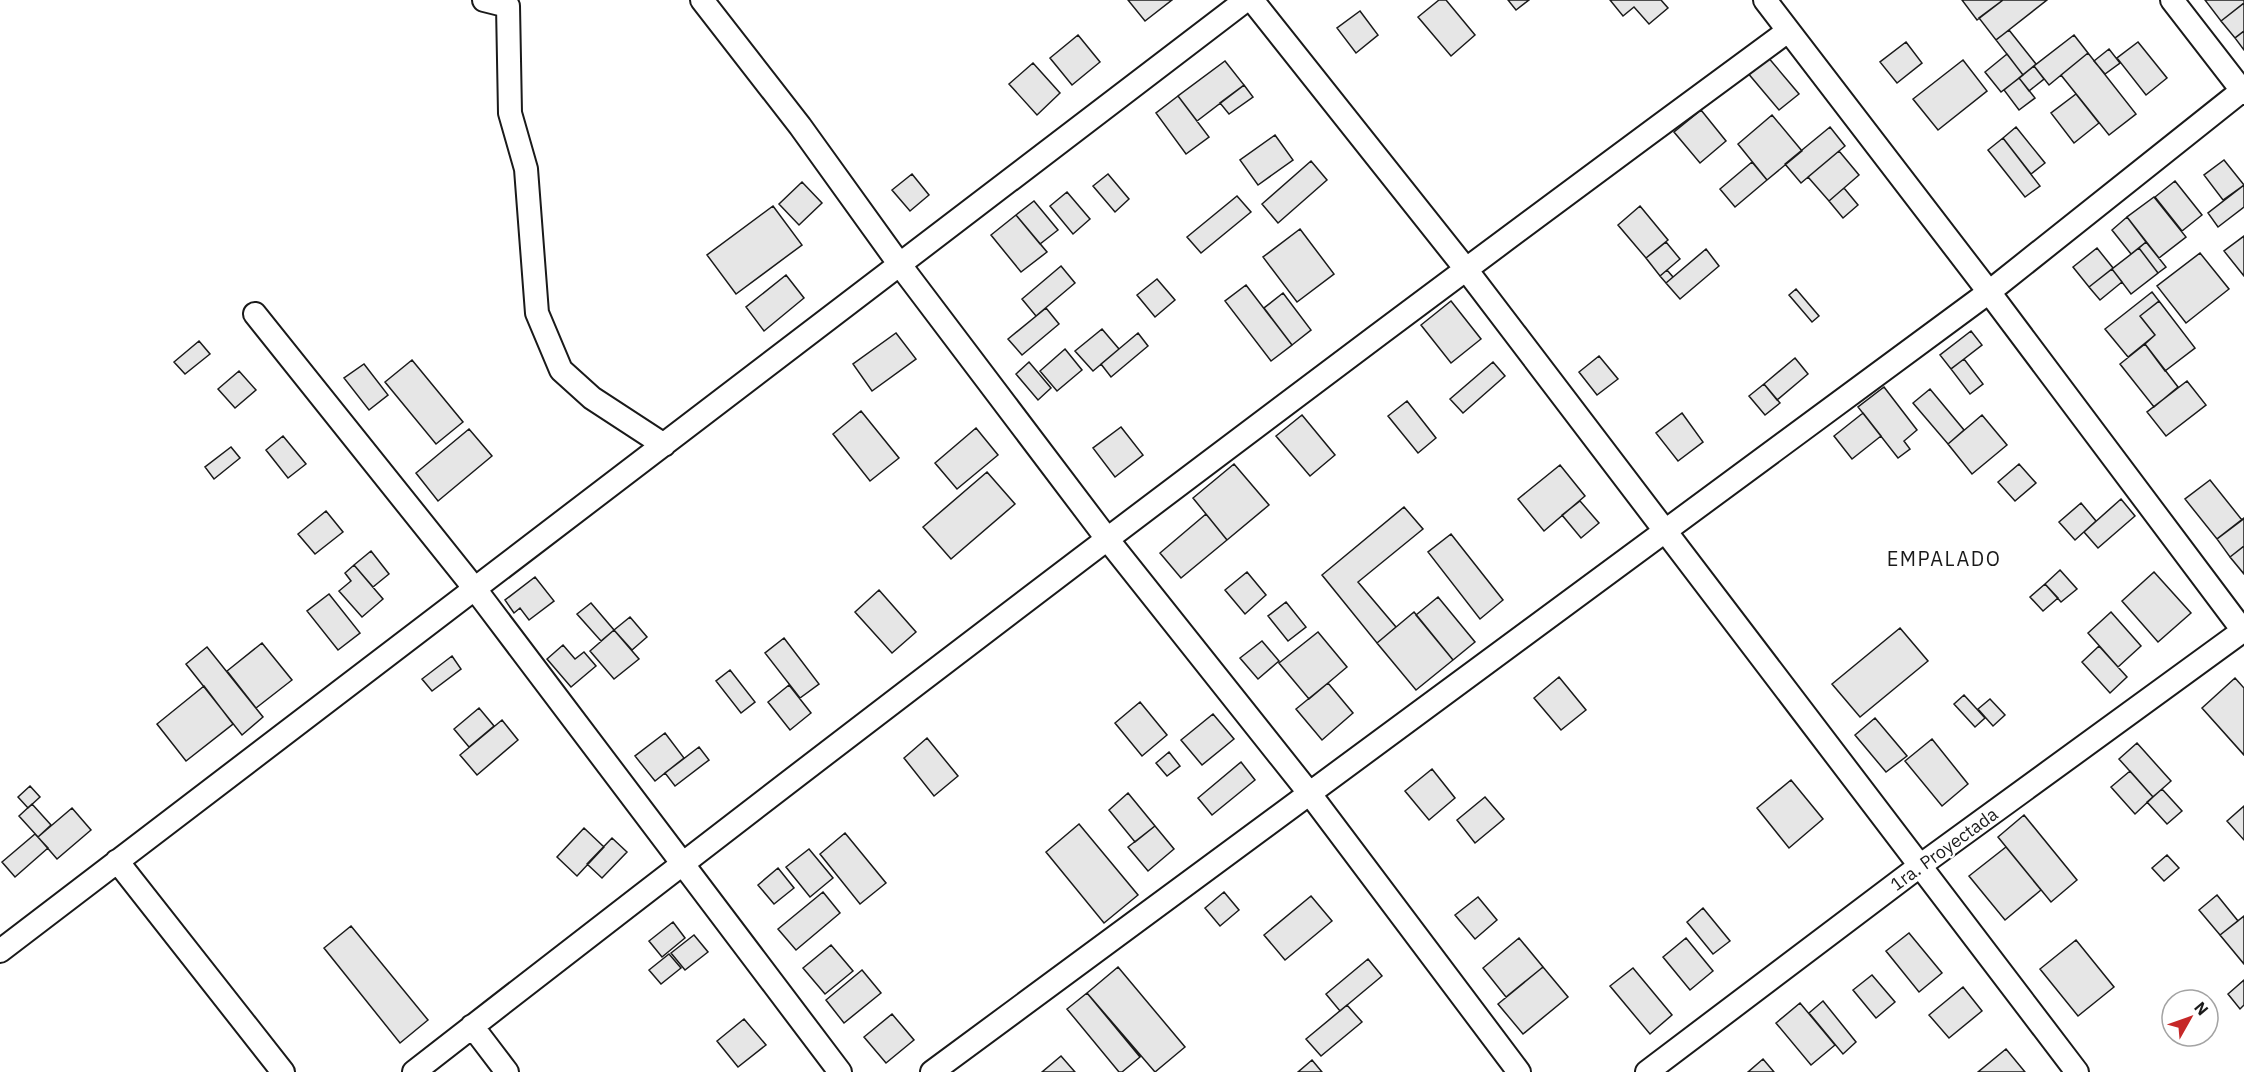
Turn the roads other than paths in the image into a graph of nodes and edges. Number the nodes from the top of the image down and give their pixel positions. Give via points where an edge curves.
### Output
1 (484, 0) edge
2 (702, 0) edge
3 (1246, 0) edge
4 (1252, 0) edge
5 (1765, 0) edge
6 (2172, 0) edge
7 (513, 3) edge
8 (1788, 31) junction
9 (2243, 90) edge
10 (900, 265) junction
11 (1465, 268) junction
12 (1989, 292) junction
13 (255, 314) dead end
14 (664, 445) junction
15 (1666, 530) junction
16 (1108, 540) junction
17 (475, 589) junction
18 (2244, 631) edge
19 (1310, 794) junction
20 (117, 861) junction
21 (681, 864) junction
22 (1921, 865) junction
23 (0, 951) edge
24 (472, 1026) junction
25 (283, 1072) edge
26 (414, 1072) edge
27 (507, 1072) edge
28 (840, 1072) edge
29 (932, 1072) edge
30 (1519, 1072) edge
31 (1647, 1072) edge
32 (2077, 1072) edge

1 - 7 street
2 - 10 street via 800,126
3 - 10 street
4 - 11 street
5 - 8 street
6 - 9 street
7 - 14 street via 510,113 526,169 537,313 561,370 592,398
8 - 11 street
8 - 12 street
9 - 12 street
10 - 14 street
10 - 16 street
11 - 15 street
11 - 16 street
12 - 15 street
12 - 18 street
13 - 17 street
14 - 17 street
15 - 19 street
15 - 22 street
16 - 19 street
16 - 21 street
17 - 20 street
17 - 21 street
18 - 22 street, 1ra. Proyectada
19 - 29 street
19 - 30 street
20 - 23 street
20 - 25 street
21 - 24 street
21 - 28 street
22 - 31 street, 1ra. Proyectada
22 - 32 street
24 - 26 street
24 - 27 street

